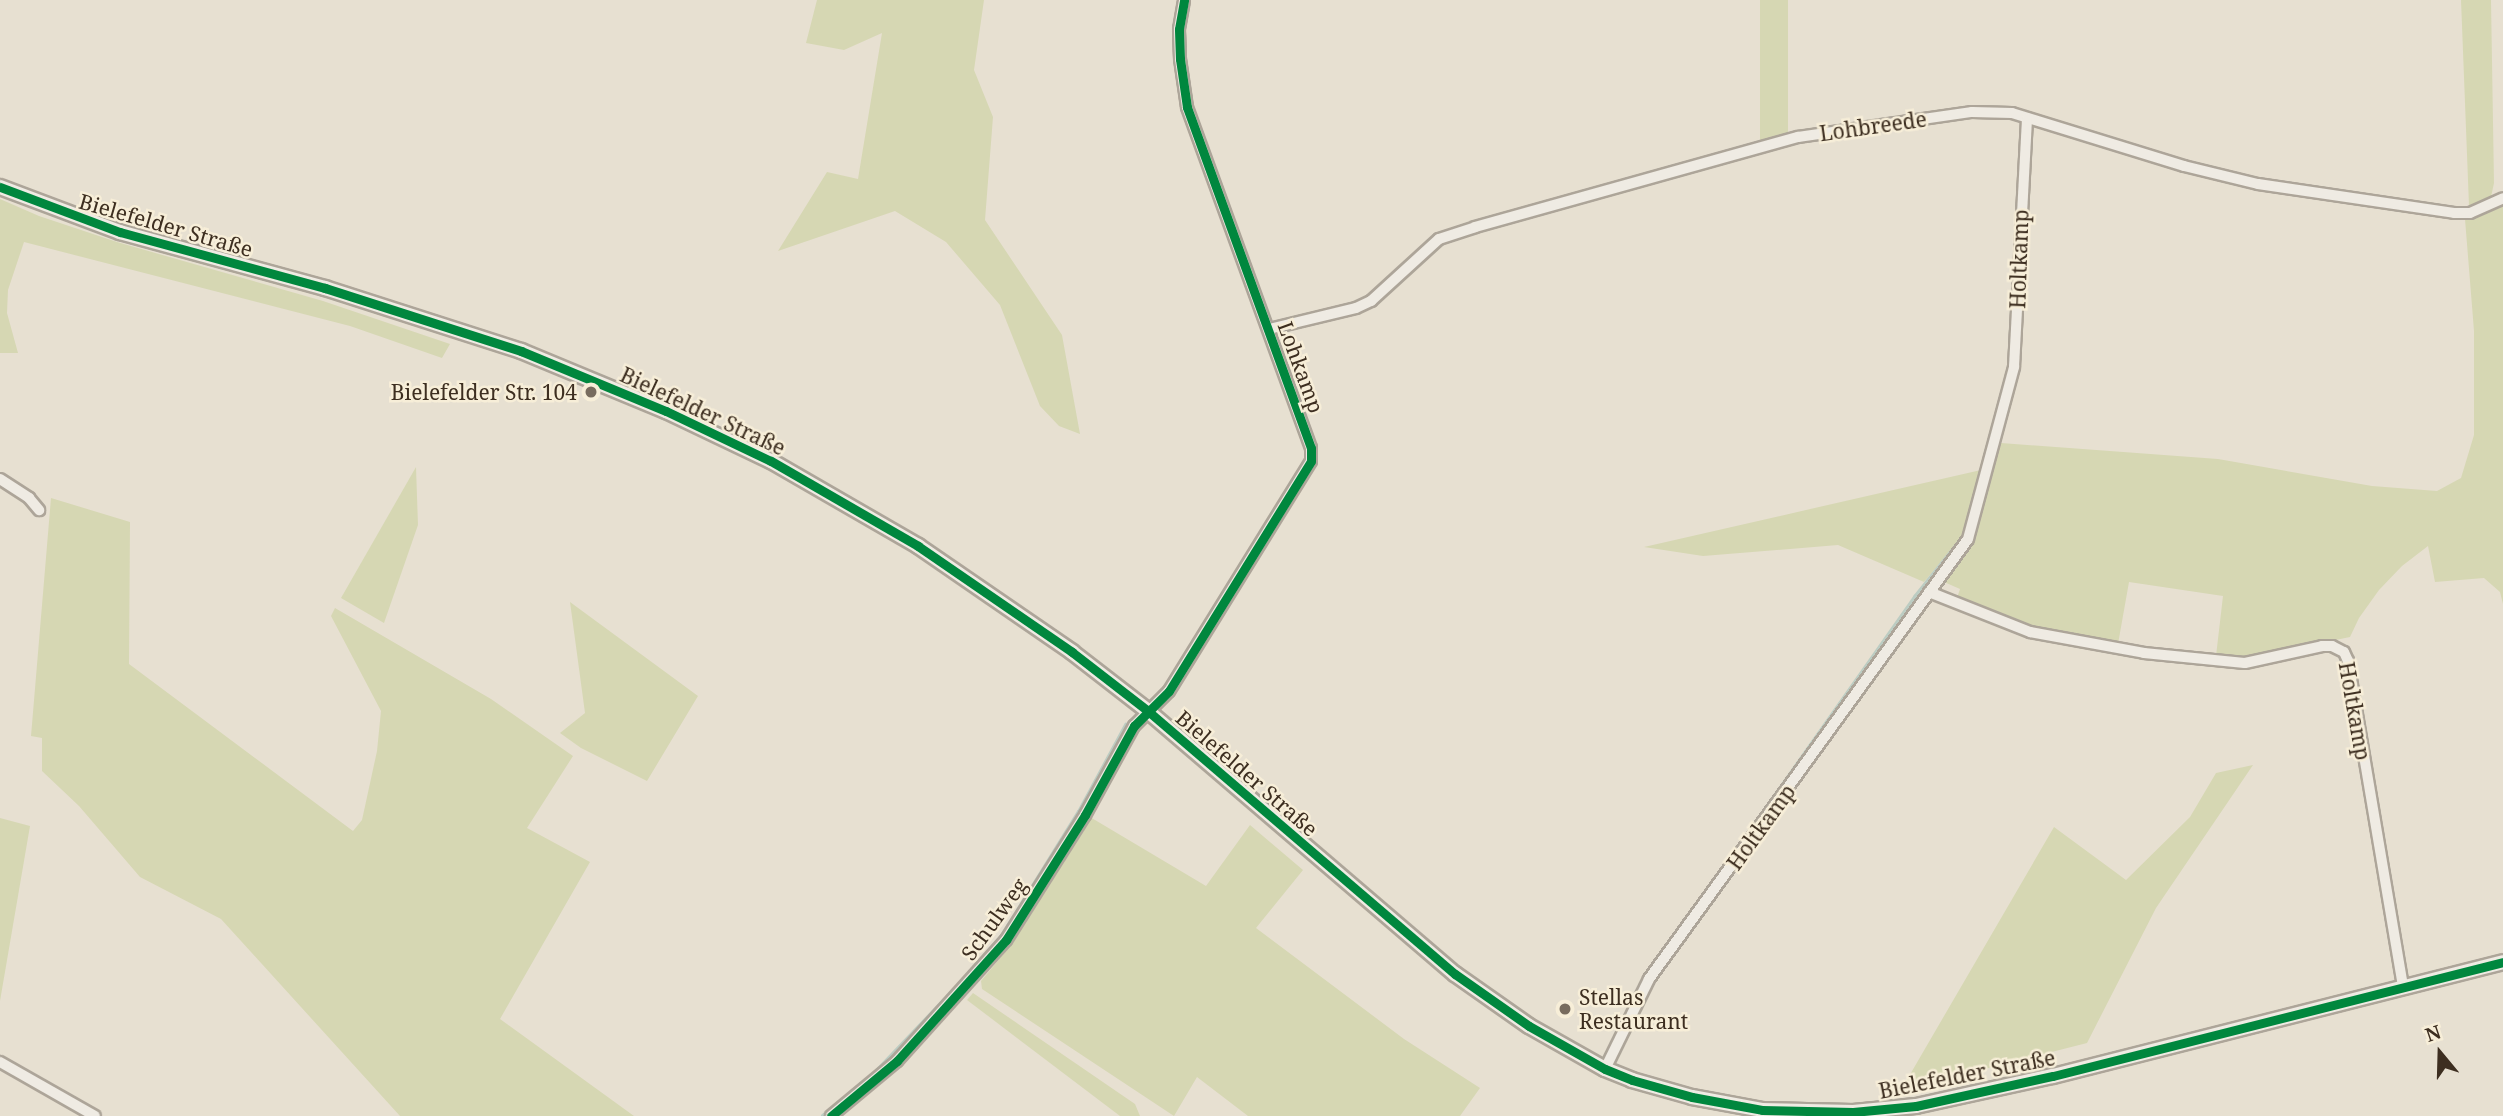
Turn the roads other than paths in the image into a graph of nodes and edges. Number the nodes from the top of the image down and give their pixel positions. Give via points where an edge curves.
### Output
1 (1184, 0) edge
2 (2027, 118) junction
3 (0, 187) edge
4 (2503, 198) edge
5 (1269, 329) junction
6 (0, 479) edge
7 (39, 510) dead end
8 (1929, 592) junction
9 (1148, 711) junction
10 (2503, 962) edge
11 (2403, 986) junction
12 (0, 1062) edge
13 (1605, 1069) junction
14 (95, 1116) edge
15 (831, 1116) edge

1 - 5 street, Lohkamp via 1179,29 1187,107
2 - 4 street, Lohbreede via 2258,184 2454,214 2470,213
2 - 5 street, Lohbreede via 1992,110 1972,112 1771,144 1439,239 1371,301
2 - 8 street, Holtkamp via 2010,391 1968,538
3 - 9 main road, Bielefelder Straße via 120,232 454,328 666,411 771,461 918,546 1072,652
5 - 9 street, Lohkamp via 1311,448 1311,461 1169,691
6 - 7 street
8 - 11 street, Holtkamp via 2030,632 2144,653 2245,663 2322,646 2344,652
8 - 13 street, Holtkamp via 1650,979
9 - 13 main road, Bielefelder Straße via 1455,974 1529,1026
9 - 15 street, Schulweg via 1134,726 1085,815 1006,940 897,1061
10 - 11 main road, Bielefelder Straße
11 - 13 main road, Bielefelder Straße via 2039,1080 1916,1106 1853,1112 1762,1110 1692,1097
12 - 14 street

